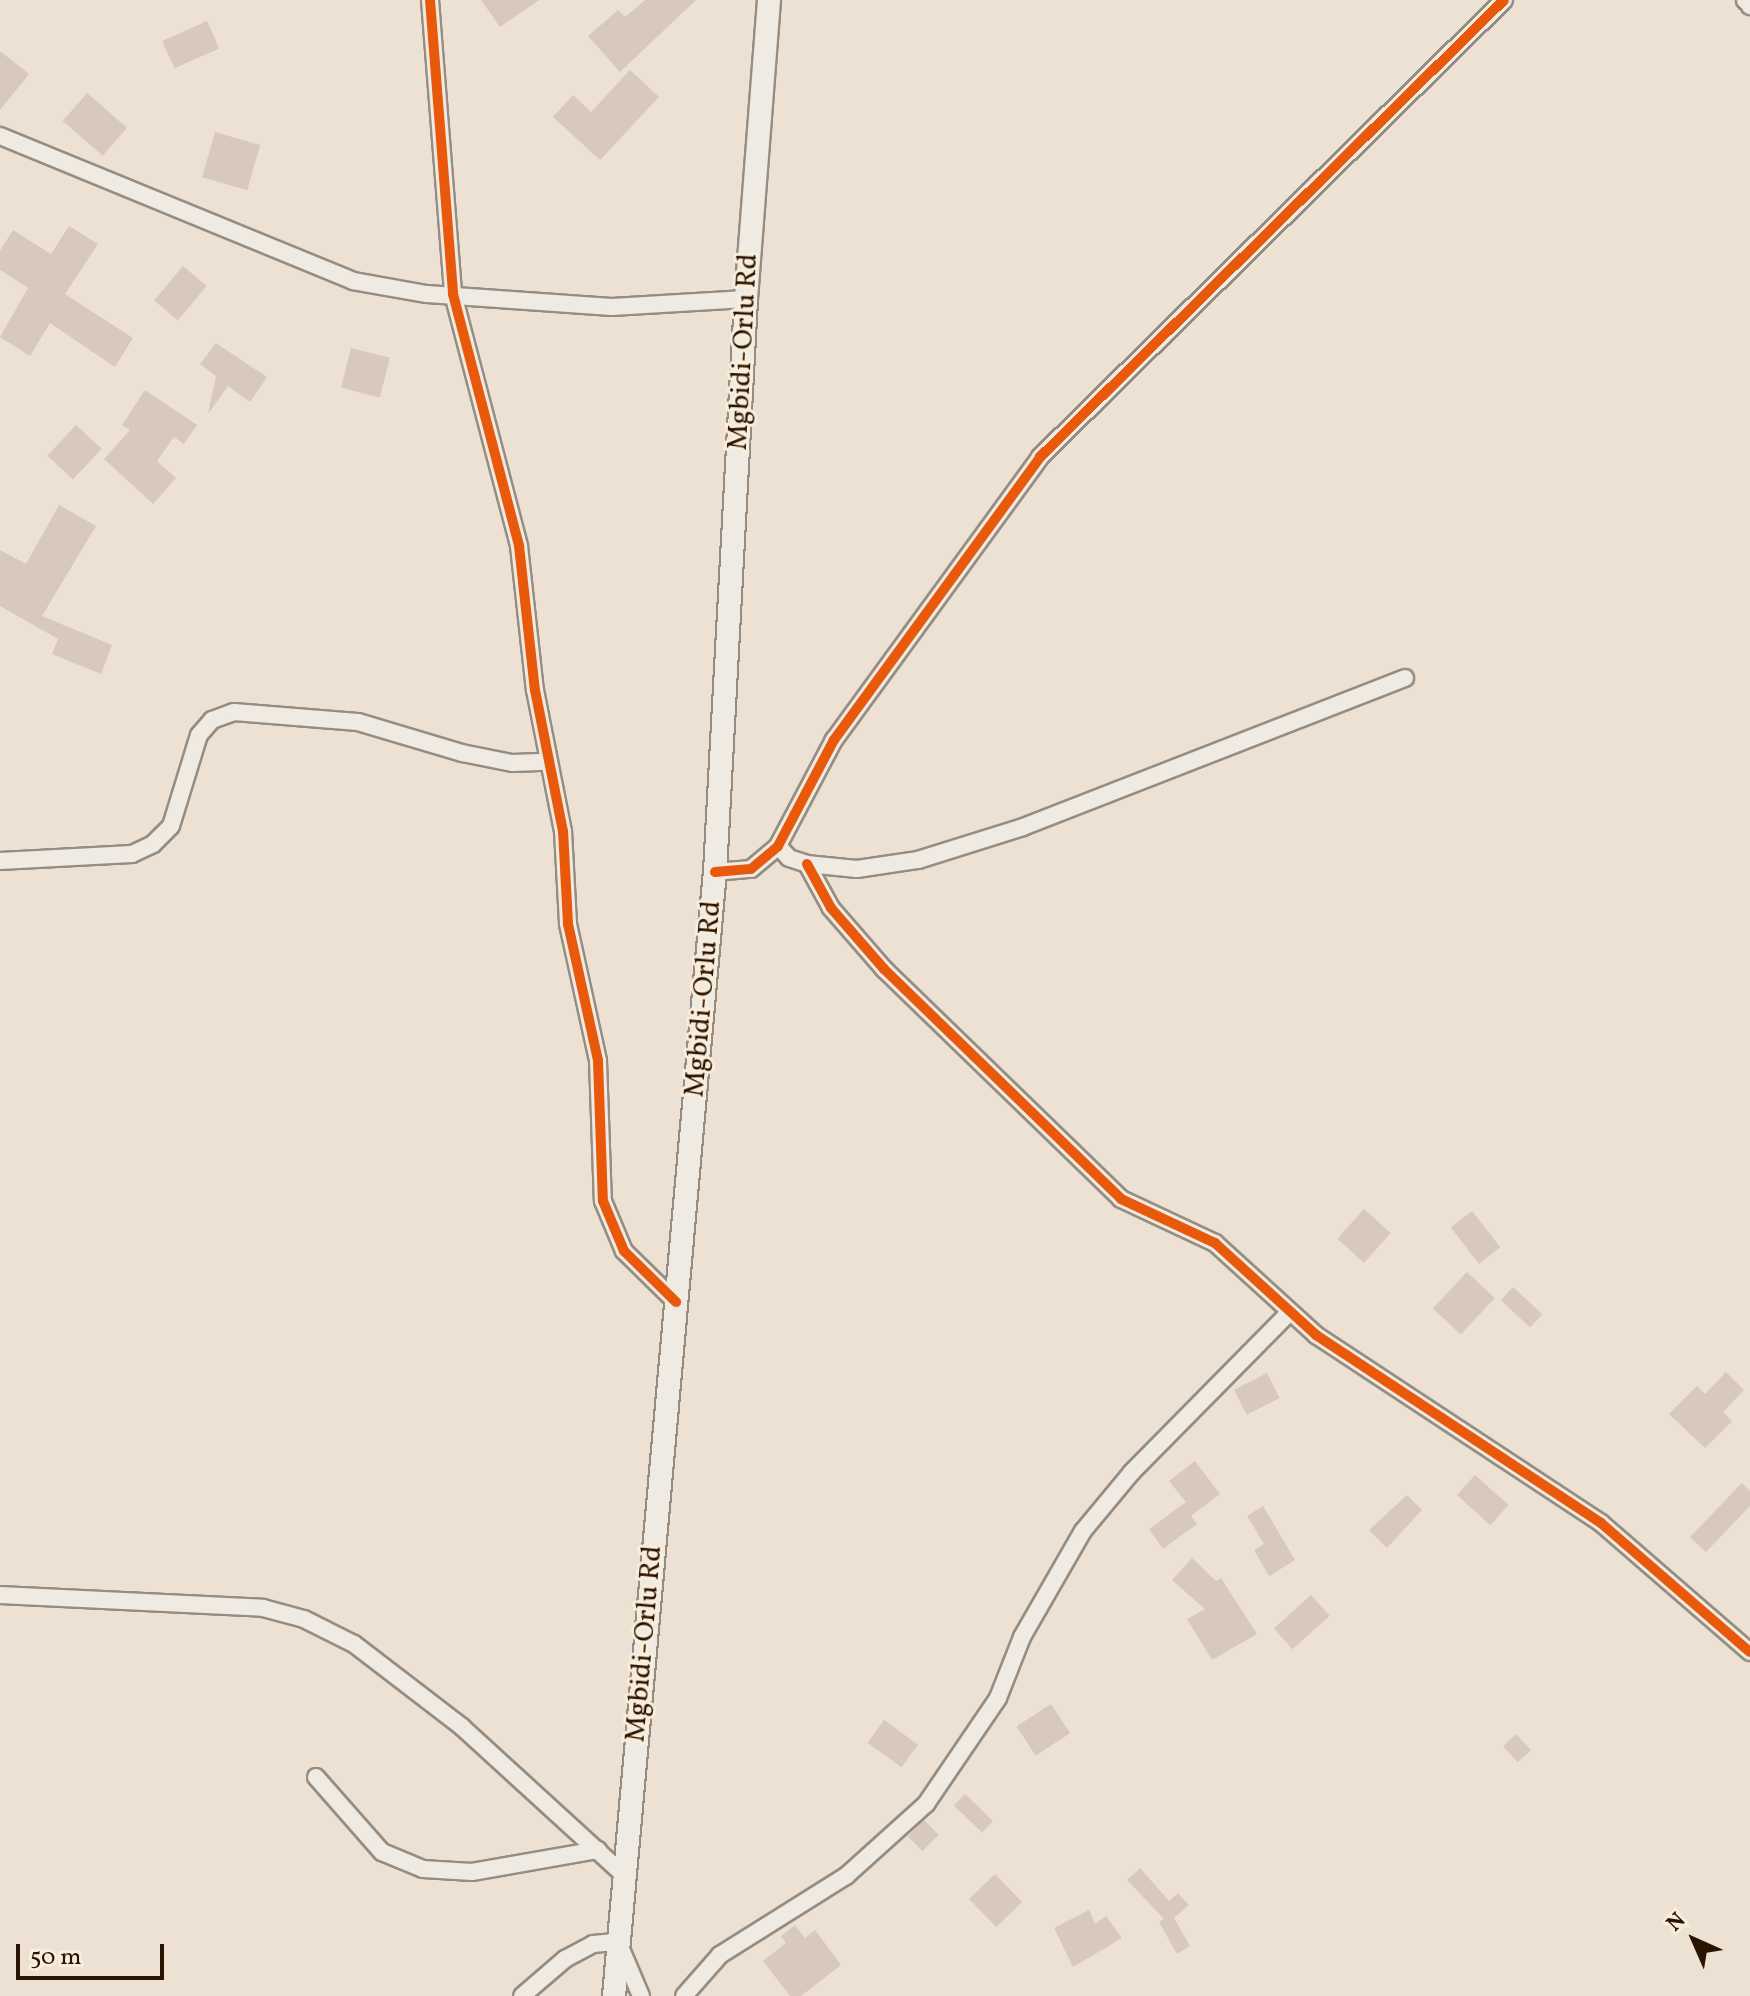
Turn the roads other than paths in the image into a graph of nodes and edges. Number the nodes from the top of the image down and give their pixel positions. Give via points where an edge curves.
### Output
1 (430, 0) edge
2 (769, 0) edge
3 (1504, 0) edge
4 (1745, 0) edge
5 (1750, 6) edge
6 (0, 136) edge
7 (453, 294) junction
8 (746, 299) junction
9 (1405, 678) dead end
10 (547, 762) junction
11 (778, 846) junction
12 (0, 861) edge
13 (807, 864) junction
14 (715, 872) junction
15 (676, 1302) junction
16 (1289, 1313) junction
17 (0, 1595) edge
18 (1750, 1652) edge
19 (316, 1777) dead end
20 (598, 1850) junction
21 (624, 1875) junction
22 (618, 1942) junction
23 (522, 1996) edge
24 (614, 1996) edge
25 (641, 1996) edge
26 (684, 1996) edge

1 - 7 street
2 - 8 main road, Mgbidi-Orlu Rd
3 - 11 street via 1040,457 834,740
4 - 5 street
6 - 7 street via 353,281
7 - 8 street via 612,307
7 - 10 street via 519,546
8 - 14 main road, Mgbidi-Orlu Rd
9 - 13 street via 1064,811 918,860 857,869
10 - 12 street via 512,763 462,753 358,722 234,712 212,720 199,735 171,826 153,844 132,854
10 - 15 street via 563,831 568,924 598,1061 603,1201 624,1251
11 - 13 street via 789,858
11 - 14 street via 751,869
13 - 16 street via 831,908 884,969 1121,1199 1206,1237
14 - 15 main road, Mgbidi-Orlu Rd
15 - 21 main road, Mgbidi-Orlu Rd
16 - 18 street via 1601,1523
16 - 26 street via 1132,1472 1083,1531 1022,1637 998,1698 926,1804 846,1876 720,1955
17 - 20 street via 263,1608 304,1619 354,1644 462,1727
19 - 20 street via 382,1852 423,1869 472,1872
20 - 21 street
21 - 22 main road, Mgbidi-Orlu Rd
22 - 23 street via 593,1944 565,1959
22 - 24 main road, Mgbidi-Orlu Rd
22 - 25 street

